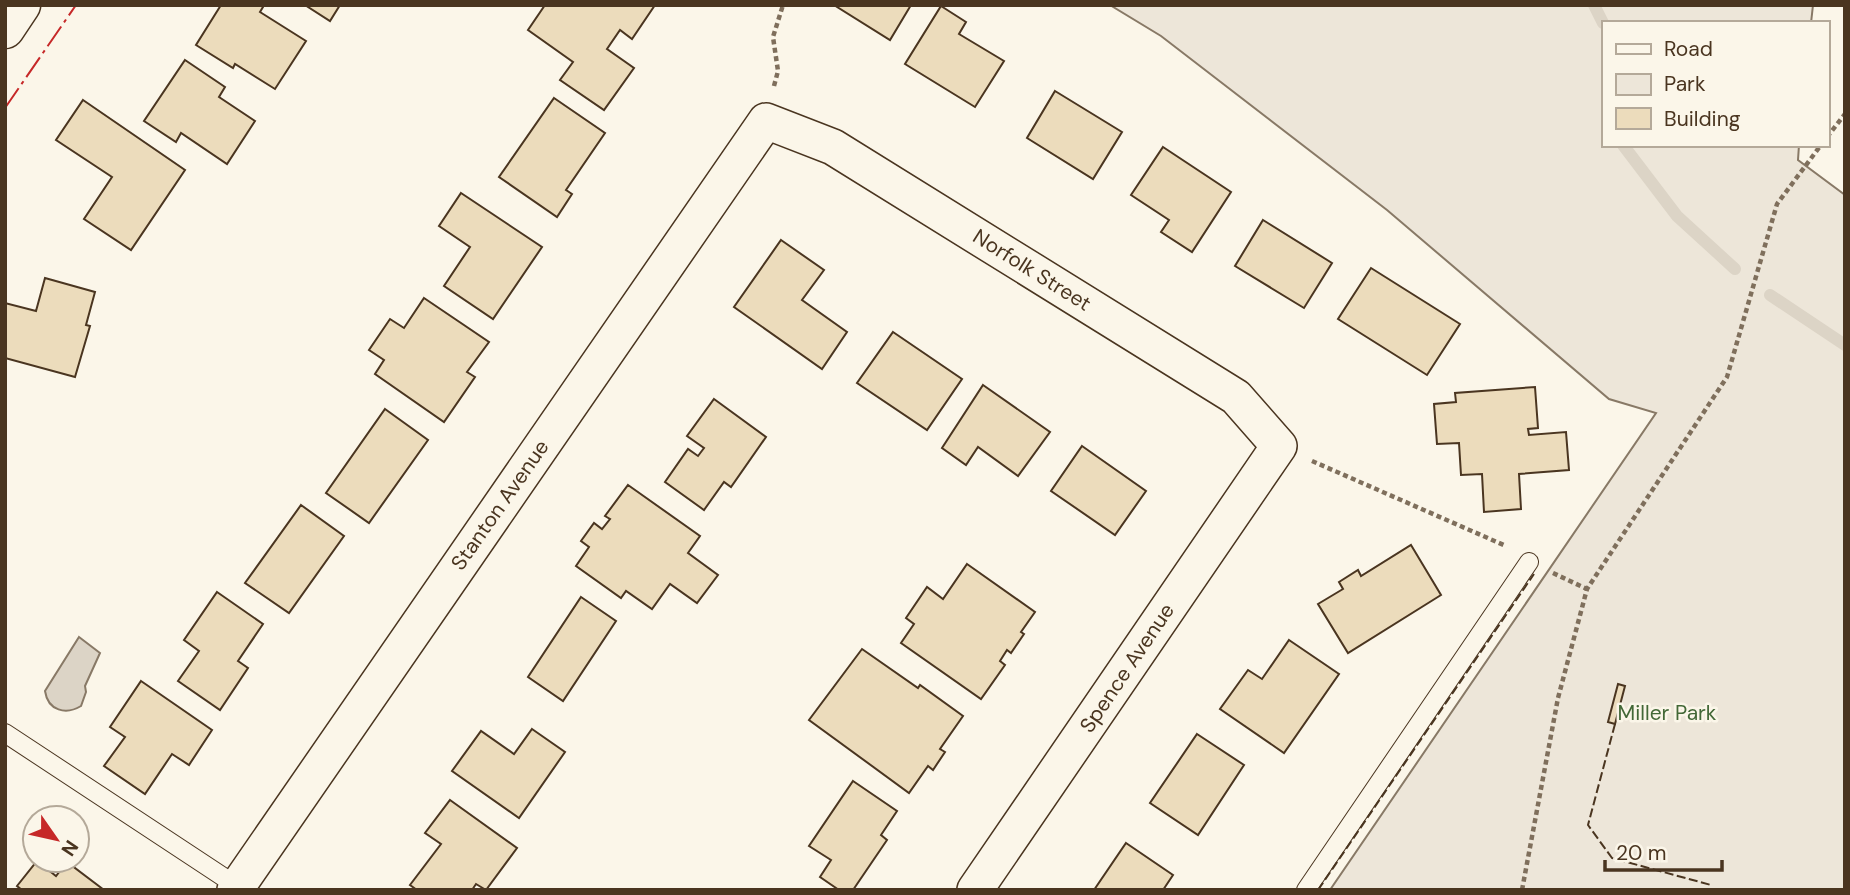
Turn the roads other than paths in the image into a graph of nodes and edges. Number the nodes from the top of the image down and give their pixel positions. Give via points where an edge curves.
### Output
1 (22, 5) edge
2 (5, 29) edge
3 (766, 121) joint
4 (1279, 446) joint
5 (1529, 562) road end
6 (5, 733) edge
7 (236, 888) edge
8 (975, 890) edge
9 (1306, 890) edge

1 - 2 main road
3 - 4 street, Norfolk Street via 833,147 1236,397
3 - 7 street, Stanton Avenue
4 - 8 street, Spence Avenue
5 - 9 lane
6 - 7 lane

